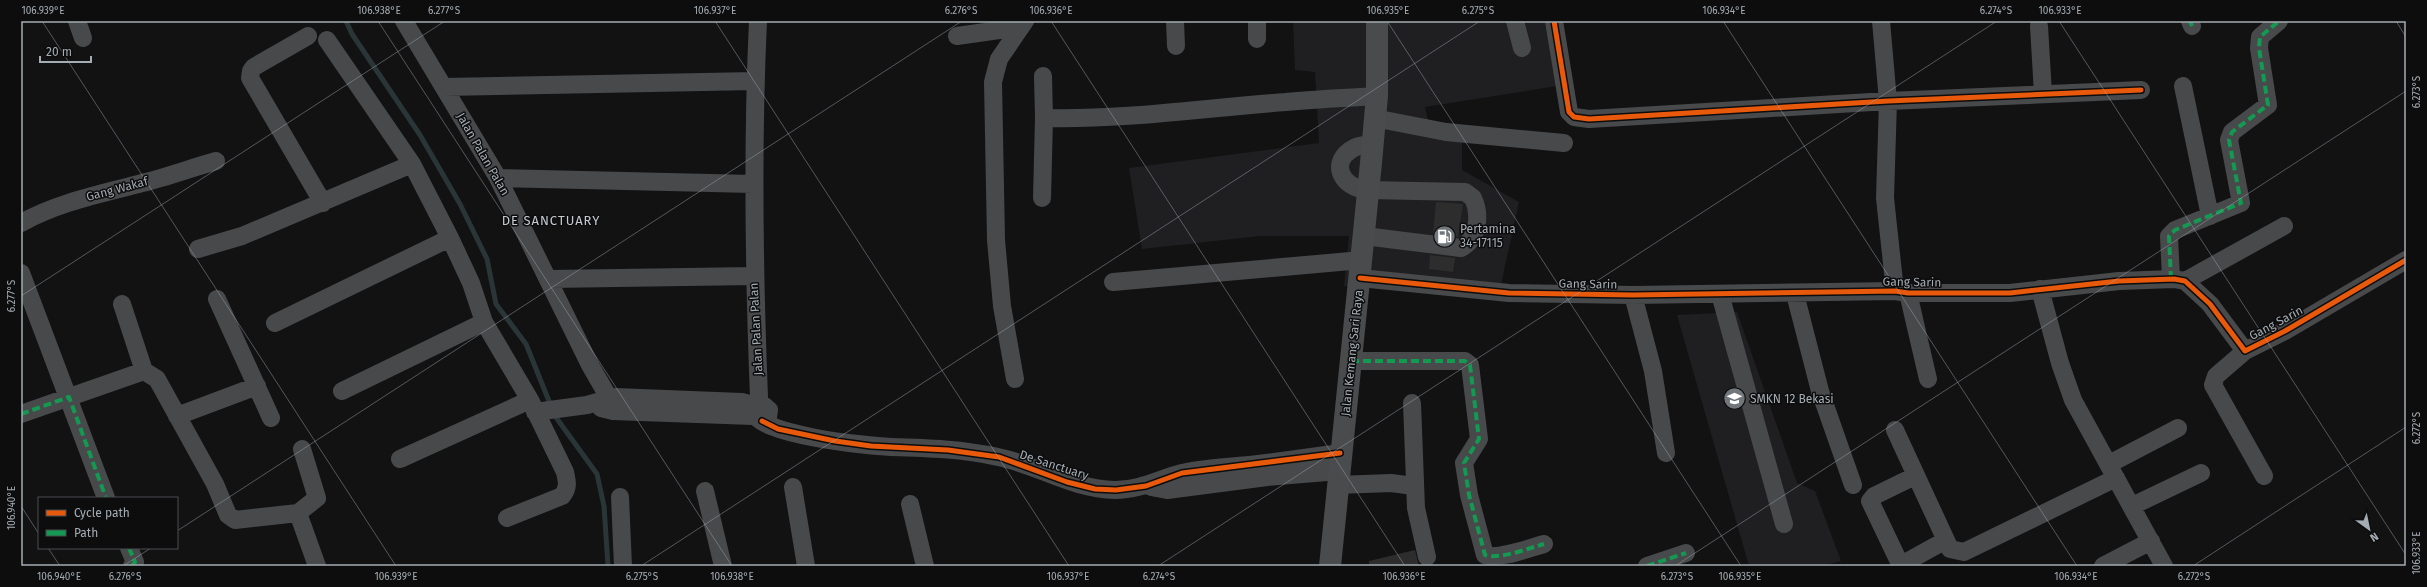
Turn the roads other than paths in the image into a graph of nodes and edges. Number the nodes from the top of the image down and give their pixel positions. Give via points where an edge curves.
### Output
1 (77, 21) edge
2 (404, 21) edge
3 (758, 21) edge
4 (1175, 21) edge
5 (1377, 21) edge
6 (1515, 21) edge
7 (1554, 21) edge
8 (1881, 21) edge
9 (2279, 21) edge
10 (1023, 24) edge
11 (2038, 26) dead end
12 (308, 36) dead end
13 (957, 36) dead end
14 (83, 38) dead end
15 (327, 40) dead end
16 (1176, 46) dead end
17 (1522, 48) dead end
18 (1043, 76) dead end
19 (755, 81) junction
20 (2183, 86) dead end
21 (444, 87) junction
22 (2141, 90) dead end
23 (2043, 94) junction
24 (1377, 96) junction
25 (1888, 101) junction
26 (1044, 118) junction
27 (1374, 118) junction
28 (1372, 144) junction
29 (1564, 144) dead end
30 (216, 161) dead end
31 (412, 164) junction
32 (498, 178) junction
33 (753, 184) junction
34 (1368, 190) junction
35 (1042, 198) dead end
36 (323, 203) junction
37 (2210, 216) junction
38 (21, 223) edge
39 (2284, 226) dead end
40 (1364, 236) junction
41 (450, 238) junction
42 (198, 249) dead end
43 (2406, 260) edge
44 (1361, 269) junction
45 (21, 273) edge
46 (754, 276) junction
47 (549, 279) junction
48 (2178, 280) junction
49 (1113, 282) dead end
50 (2040, 289) junction
51 (1902, 292) junction
52 (1720, 294) junction
53 (1795, 294) junction
54 (1633, 295) junction
55 (217, 299) dead end
56 (122, 304) dead end
57 (484, 322) junction
58 (275, 323) dead end
59 (2245, 351) junction
60 (1351, 361) junction
61 (144, 371) junction
62 (1015, 379) dead end
63 (1928, 379) dead end
64 (257, 386) junction
65 (342, 391) dead end
66 (69, 398) junction
67 (1412, 403) dead end
68 (611, 405) junction
69 (539, 407) junction
70 (760, 409) junction
71 (21, 414) edge
72 (177, 416) junction
73 (271, 418) dead end
74 (2178, 428) dead end
75 (1895, 430) dead end
76 (302, 449) dead end
77 (1666, 453) dead end
78 (400, 459) dead end
79 (1339, 470) junction
80 (2113, 471) junction
81 (2201, 473) dead end
82 (1915, 476) junction
83 (2264, 476) dead end
84 (1853, 485) dead end
85 (1414, 486) junction
86 (793, 487) dead end
87 (705, 491) dead end
88 (106, 497) edge
89 (620, 497) dead end
90 (910, 504) dead end
91 (2132, 506) junction
92 (298, 513) junction
93 (507, 518) dead end
94 (1784, 524) dead end
95 (1946, 540) junction
96 (2151, 541) junction
97 (1544, 544) dead end
98 (128, 549) edge
99 (1686, 553) dead end
100 (1427, 557) dead end
101 (1966, 559) edge
102 (1901, 565) edge
103 (132, 566) edge
104 (317, 566) edge
105 (624, 566) edge
106 (724, 566) edge
107 (806, 566) edge
108 (925, 566) edge
109 (1330, 566) edge
110 (1647, 566) edge
111 (2103, 566) edge
112 (2164, 566) edge

1 - 14 street
2 - 21 street, Jalan Palan Palan
3 - 19 street, Jalan Palan Palan
4 - 16 street
5 - 24 main road, Jalan Kemang Sari Raya
6 - 17 street
7 - 25 street via 1569,112 1574,117
8 - 25 street
9 - 37 street via 2265,30 2260,37 2259,48 2268,105 2232,132 2229,140 2241,203
10 - 13 street
10 - 62 street via 999,59 993,82 996,240 1002,306
11 - 23 street
12 - 36 street via 254,66 250,78
15 - 31 street
18 - 26 street
19 - 21 street
19 - 33 street, Jalan Palan Palan
20 - 37 street
21 - 32 street, Jalan Palan Palan
22 - 23 street
23 - 25 street
24 - 26 street via 1094,118
24 - 27 main road, Jalan Kemang Sari Raya
25 - 51 street via 1885,198
26 - 35 street
27 - 28 main road, Jalan Kemang Sari Raya
27 - 29 street via 1446,132
28 - 34 main road, Jalan Kemang Sari Raya
28 - 34 street via 1355,147 1344,155 1340,165 1342,176 1349,186
30 - 38 street, Gang Wakaf via 86,197
31 - 36 street
31 - 41 street
32 - 33 street
32 - 47 street, Jalan Palan Palan
33 - 46 street, Jalan Palan Palan
34 - 40 main road, Jalan Kemang Sari Raya
34 - 40 street via 1465,192 1473,198 1478,217 1473,238 1461,248
36 - 42 street via 242,236
37 - 48 street via 2175,230 2169,236
39 - 48 street
40 - 44 main road, Jalan Kemang Sari Raya
41 - 57 street via 471,283
41 - 58 street
43 - 59 street, Gang Sarin via 2285,331
44 - 49 street, Gang Sarin
44 - 54 street, Gang Sarin via 1509,293
44 - 60 main road, Jalan Kemang Sari Raya
45 - 66 street
46 - 47 street
46 - 70 street, Jalan Palan Palan
47 - 68 street, Jalan Palan Palan
48 - 50 street, Gang Sarin via 2119,281
48 - 59 street, Gang Sarin via 2210,304
50 - 51 street, Gang Sarin via 2010,293
50 - 80 street via 2060,364 2073,400
51 - 53 street, Gang Sarin
51 - 63 street
52 - 53 street, Gang Sarin
52 - 54 street, Gang Sarin
52 - 94 street
53 - 84 street via 1820,391
54 - 77 street via 1653,371
55 - 64 street
56 - 61 street
57 - 65 street
57 - 69 street
59 - 83 street via 2216,376 2213,385
60 - 79 main road, Jalan Kemang Sari Raya
60 - 97 street via 1465,361 1470,365 1479,439 1464,463 1469,494 1485,555 1509,553
61 - 66 street
61 - 72 street via 157,379
64 - 72 street
64 - 73 street
66 - 71 street
66 - 88 street
67 - 85 street
68 - 69 street
68 - 70 street via 742,402
69 - 78 street
69 - 93 street via 565,472 567,490 560,497
70 - 79 street, De Sanctuary via 778,429 807,436 871,446 948,450 999,457 1067,482 1095,489 1116,490 1146,486 1182,473
72 - 92 street via 215,484 231,519
74 - 80 street
75 - 82 street
76 - 92 street via 318,497
79 - 85 street, De Sanctuary
79 - 109 main road, Jalan Kemang Sari Raya
80 - 91 street
80 - 101 street
81 - 91 street
82 - 95 street
82 - 102 street via 1874,496 1870,501
85 - 100 street
86 - 107 street
87 - 106 street
89 - 105 street
90 - 108 street
91 - 96 street
92 - 104 street
95 - 101 street via 1950,549
95 - 102 street
96 - 111 street
96 - 112 street
98 - 103 street via 135,562
99 - 110 street

